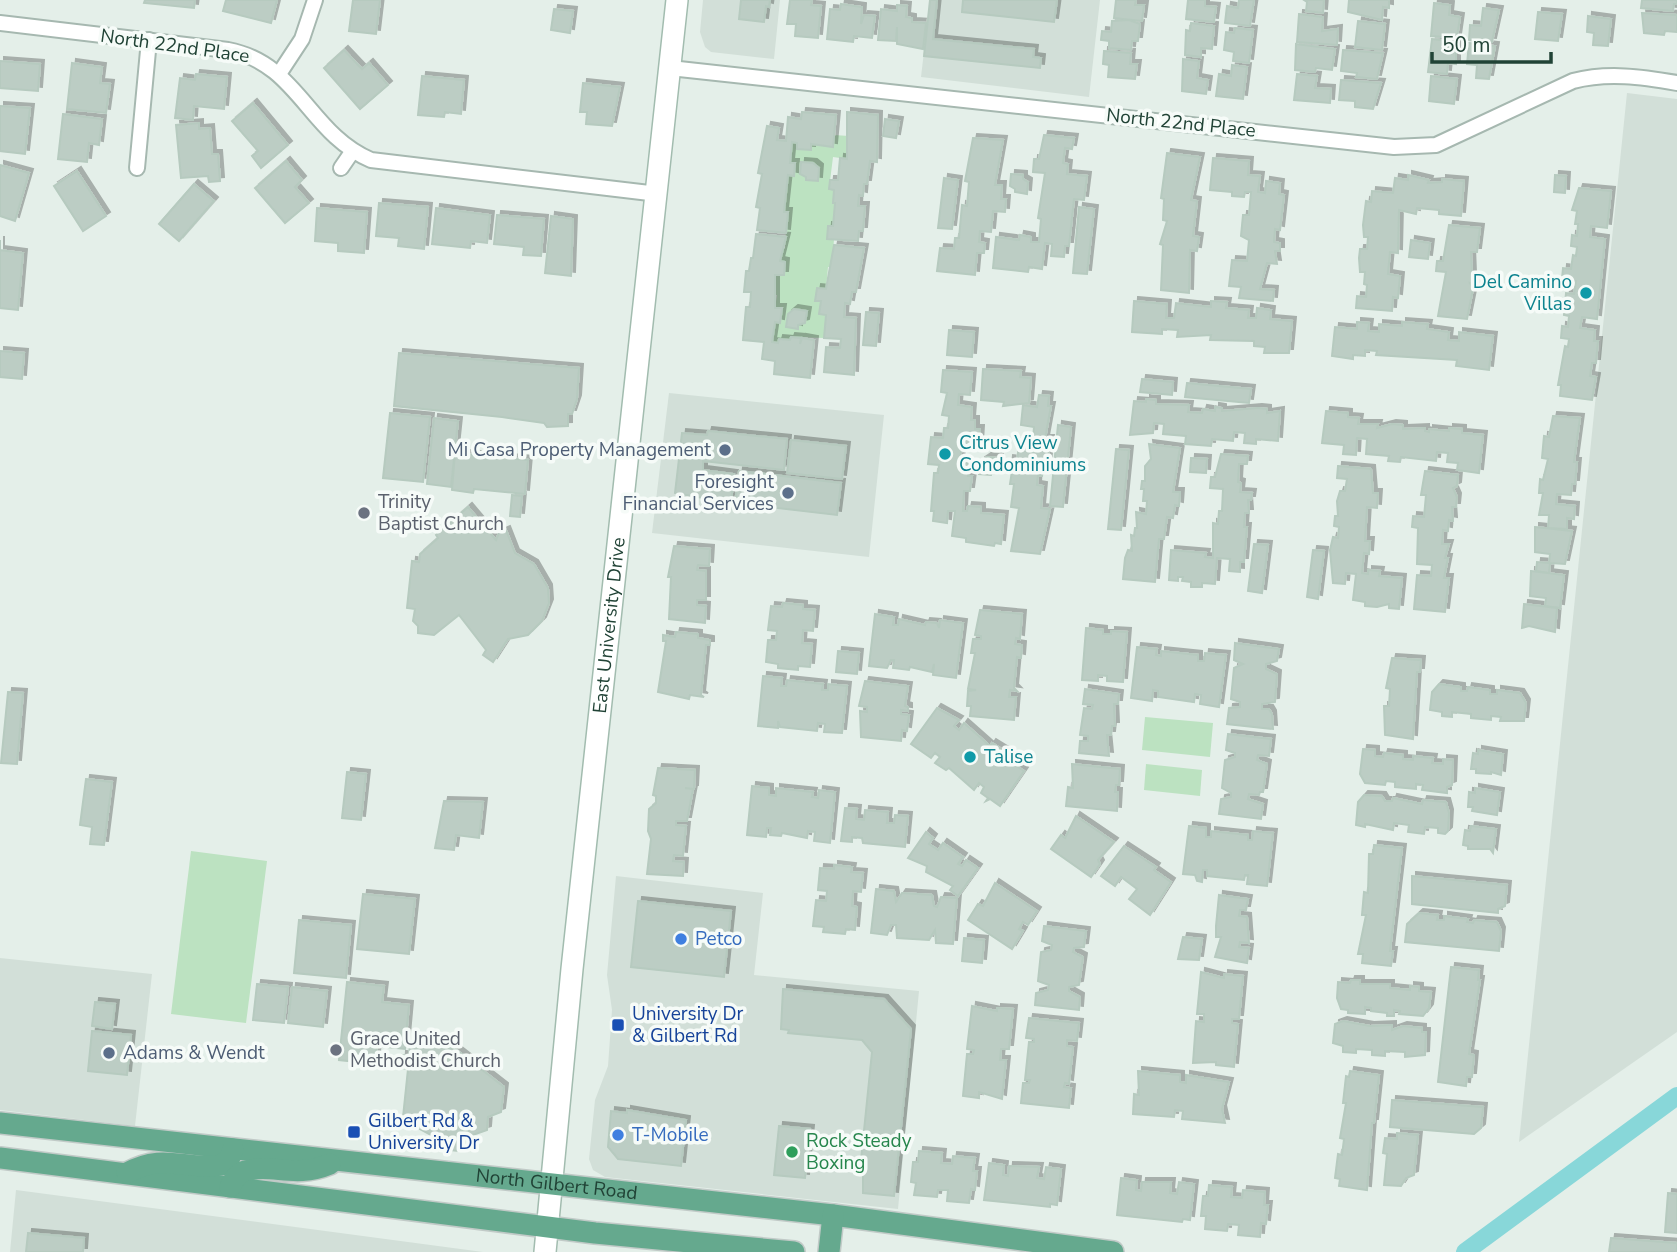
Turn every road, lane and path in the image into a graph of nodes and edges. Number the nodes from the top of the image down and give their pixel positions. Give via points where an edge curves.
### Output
1 (315, 0) edge
2 (677, 0) edge
3 (0, 23) edge
4 (149, 40) junction
5 (670, 68) junction
6 (279, 74) junction
7 (1677, 83) edge
8 (352, 152) junction
9 (137, 168) dead end
10 (341, 169) dead end
11 (658, 194) junction
12 (0, 1123) edge
13 (233, 1149) junction
14 (0, 1158) edge
15 (339, 1161) junction
16 (125, 1174) junction
17 (552, 1185) junction
18 (230, 1187) junction
19 (833, 1215) junction
20 (547, 1227) junction
21 (1076, 1250) edge
22 (545, 1252) edge
23 (794, 1252) edge
24 (829, 1252) edge
25 (1113, 1252) edge

1 - 6 street via 302,38
2 - 5 main road, East University Drive
3 - 4 street, North 22nd Place
4 - 6 street, North 22nd Place via 243,52
4 - 9 street
5 - 7 street, North 22nd Place via 1394,147 1436,145 1591,76
5 - 11 main road, East University Drive
6 - 8 street, North 22nd Place
8 - 10 street
8 - 11 street, North 22nd Place via 395,165
11 - 17 main road, East University Drive
12 - 13 main road, North Gilbert Road
13 - 15 main road, North Gilbert Road
13 - 16 main road via 221,1165 146,1163
14 - 16 main road
15 - 17 main road, North Gilbert Road
15 - 18 main road via 298,1173 245,1171
16 - 18 main road
17 - 19 main road, North Gilbert Road
17 - 20 main road, East University Drive
18 - 20 main road
19 - 21 main road, North Gilbert Road
19 - 24 main road
20 - 22 main road, East University Drive
20 - 23 main road
21 - 25 main road, North Gilbert Road

